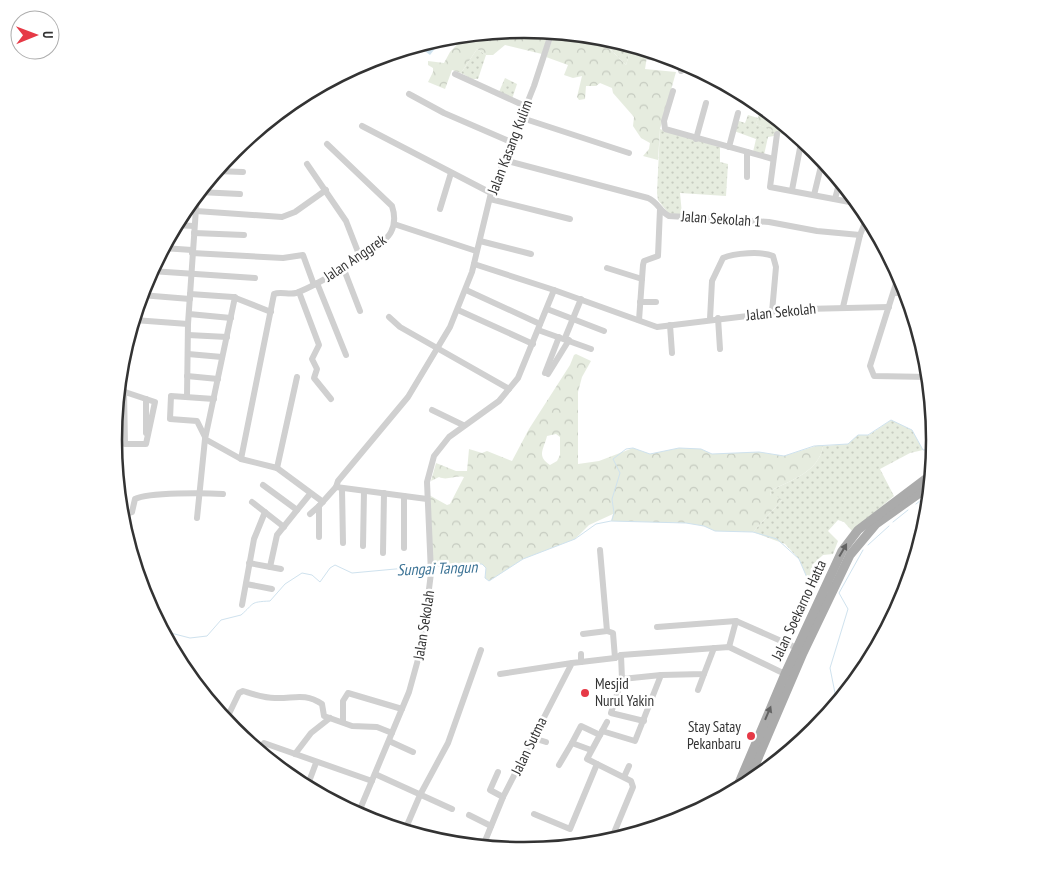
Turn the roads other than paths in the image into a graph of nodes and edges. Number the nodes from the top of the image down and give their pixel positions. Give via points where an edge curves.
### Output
1 (549, 38) edge
2 (455, 74) dead end
3 (673, 91) dead end
4 (409, 94) dead end
5 (706, 103) dead end
6 (525, 106) junction
7 (738, 113) dead end
8 (522, 118) junction
9 (362, 126) dead end
10 (777, 134) dead end
11 (696, 138) junction
12 (511, 142) junction
13 (327, 144) dead end
14 (729, 147) junction
15 (800, 147) edge
16 (747, 152) junction
17 (629, 153) dead end
18 (773, 159) junction
19 (504, 160) junction
20 (307, 164) dead end
21 (821, 167) edge
22 (225, 171) edge
23 (243, 172) dead end
24 (451, 173) junction
25 (747, 177) dead end
26 (838, 188) edge
27 (326, 190) junction
28 (792, 190) junction
29 (207, 193) edge
30 (240, 194) dead end
31 (814, 195) junction
32 (490, 196) junction
33 (835, 199) junction
34 (848, 201) edge
35 (440, 209) dead end
36 (660, 209) junction
37 (196, 211) joint
38 (570, 218) dead end
39 (394, 224) junction
40 (864, 224) edge
41 (183, 228) edge
42 (194, 230) junction
43 (244, 235) dead end
44 (860, 235) junction
45 (480, 241) junction
46 (171, 249) edge
47 (192, 251) junction
48 (476, 251) junction
49 (531, 254) dead end
50 (360, 257) junction
51 (474, 264) junction
52 (343, 267) junction
53 (607, 268) dead end
54 (160, 272) edge
55 (191, 274) junction
56 (255, 278) dead end
57 (642, 279) junction
58 (315, 284) junction
59 (896, 286) edge
60 (466, 290) junction
61 (554, 290) junction
62 (299, 292) junction
63 (150, 294) edge
64 (894, 294) junction
65 (899, 294) edge
66 (190, 296) junction
67 (235, 298) junction
68 (581, 299) junction
69 (640, 302) junction
70 (656, 302) dead end
71 (844, 306) junction
72 (889, 307) junction
73 (547, 309) junction
74 (458, 310) junction
75 (360, 311) dead end
76 (271, 312) junction
77 (772, 312) junction
78 (189, 314) junction
79 (231, 318) junction
80 (389, 318) dead end
81 (718, 318) junction
82 (573, 319) junction
83 (710, 319) junction
84 (141, 320) edge
85 (639, 320) junction
86 (188, 324) junction
87 (670, 325) junction
88 (539, 327) junction
89 (604, 331) dead end
90 (188, 335) junction
91 (227, 337) junction
92 (564, 339) junction
93 (533, 344) junction
94 (437, 348) junction
95 (591, 349) dead end
96 (720, 349) dead end
97 (672, 353) dead end
98 (188, 354) junction
99 (346, 355) dead end
100 (222, 357) junction
101 (186, 376) junction
102 (297, 377) dead end
103 (921, 377) edge
104 (218, 379) junction
105 (509, 389) junction
106 (125, 392) edge
107 (187, 396) junction
108 (146, 399) junction
109 (214, 399) junction
110 (330, 399) dead end
111 (432, 410) dead end
112 (123, 416) edge
113 (463, 426) junction
114 (205, 438) junction
115 (146, 444) junction
116 (241, 459) junction
117 (277, 468) junction
118 (924, 480) edge
119 (263, 485) dead end
120 (339, 488) junction
121 (364, 491) junction
122 (923, 491) edge
123 (199, 492) junction
124 (384, 493) junction
125 (223, 494) dead end
126 (310, 494) junction
127 (404, 496) junction
128 (427, 499) junction
129 (252, 502) dead end
130 (321, 504) junction
131 (297, 510) junction
132 (265, 512) junction
133 (129, 513) edge
134 (310, 514) dead end
135 (197, 518) dead end
136 (284, 527) junction
137 (319, 537) dead end
138 (343, 543) dead end
139 (362, 546) dead end
140 (404, 548) dead end
141 (600, 550) dead end
142 (383, 554) dead end
143 (249, 563) junction
144 (270, 567) junction
145 (281, 569) dead end
146 (246, 584) junction
147 (272, 589) dead end
148 (242, 605) dead end
149 (736, 621) junction
150 (657, 627) dead end
151 (607, 631) junction
152 (583, 634) dead end
153 (729, 647) junction
154 (714, 648) junction
155 (797, 648) junction
156 (481, 650) dead end
157 (581, 654) dead end
158 (618, 656) junction
159 (581, 662) junction
160 (572, 663) junction
161 (500, 674) dead end
162 (704, 674) junction
163 (785, 674) junction
164 (660, 675) junction
165 (622, 679) junction
166 (698, 690) dead end
167 (402, 709) junction
168 (229, 712) edge
169 (330, 718) junction
170 (644, 721) junction
171 (343, 722) junction
172 (607, 722) dead end
173 (392, 733) junction
174 (601, 733) junction
175 (533, 738) junction
176 (389, 741) junction
177 (761, 741) junction
178 (546, 742) dead end
179 (572, 743) junction
180 (263, 745) edge
181 (591, 750) junction
182 (413, 752) dead end
183 (294, 754) junction
184 (316, 763) junction
185 (596, 764) junction
186 (559, 765) dead end
187 (629, 766) dead end
188 (498, 772) dead end
189 (750, 772) edge
190 (375, 774) junction
191 (742, 777) edge
192 (624, 778) junction
193 (310, 780) edge
194 (372, 781) junction
195 (420, 795) junction
196 (503, 797) junction
197 (361, 806) edge
198 (452, 809) dead end
199 (534, 814) dead end
200 (469, 815) dead end
201 (408, 824) edge
202 (491, 826) junction
203 (615, 831) edge
204 (486, 840) edge

1 - 6 street, Jalan Kasang Kulim
2 - 6 street
3 - 11 street via 664,121 665,129
4 - 12 street
5 - 11 street
6 - 8 street, Jalan Kasang Kulim
7 - 14 street
8 - 12 street, Jalan Kasang Kulim
8 - 17 street
9 - 24 street
10 - 18 street
11 - 14 street
12 - 19 street, Jalan Kasang Kulim
13 - 39 street via 392,206
14 - 16 street
15 - 28 street
16 - 18 street
16 - 25 street
18 - 28 street via 770,186
19 - 32 street, Jalan Kasang Kulim
19 - 36 street, Jalan Sekolah 1 via 648,198 655,201
20 - 27 street
21 - 31 street
22 - 23 street
24 - 32 street
24 - 35 street
26 - 33 street
27 - 37 street via 291,215 270,217
27 - 50 street via 346,221
28 - 31 street
29 - 30 street
31 - 33 street
32 - 38 street
32 - 45 street, Jalan Kasang Kulim
33 - 34 street
36 - 44 street, Jalan Sekolah 1 via 669,216 769,222
36 - 57 street via 658,256 644,261
37 - 42 street
39 - 48 street, Jalan Anggrek
39 - 50 street, Jalan Anggrek via 387,238
40 - 44 street
41 - 42 street
42 - 43 street
42 - 47 street
44 - 71 street
45 - 48 street, Jalan Kasang Kulim
45 - 49 street
46 - 47 street
47 - 55 street
47 - 58 street via 283,258 303,255
48 - 51 street, Jalan Kasang Kulim
50 - 52 street, Jalan Anggrek
51 - 60 street, Jalan Kasang Kulim
51 - 61 street, Jalan Sekolah
52 - 58 street, Jalan Anggrek
52 - 75 street
53 - 57 street
54 - 55 street
55 - 56 street
55 - 66 street
57 - 69 street
58 - 62 street, Jalan Anggrek
58 - 99 street
59 - 64 street
60 - 74 street, Jalan Kasang Kulim
60 - 88 street
61 - 68 street, Jalan Sekolah
61 - 73 street, Jalan Sekolah
62 - 76 street, Jalan Anggrek via 288,295 276,293
62 - 110 street via 319,344 312,359 317,369 314,378
63 - 66 street
64 - 65 street
64 - 72 street
66 - 67 street
66 - 78 street
67 - 76 street
67 - 79 street
68 - 82 street
68 - 85 street, Jalan Sekolah
69 - 70 street
69 - 85 street
71 - 72 street, Jalan Sekolah
71 - 77 street, Jalan Sekolah
72 - 103 street via 870,366 871,372 874,376
73 - 82 street
73 - 88 street, Jalan Sekolah
74 - 93 street
74 - 94 street, Jalan Kasang Kulim
76 - 116 street
77 - 81 street, Jalan Sekolah
77 - 83 street via 776,266 773,256 734,256 723,258 712,281
78 - 79 street
78 - 86 street
79 - 91 street
80 - 94 street
81 - 83 street, Jalan Sekolah
81 - 96 street
82 - 89 street
82 - 92 street
83 - 87 street, Jalan Sekolah
84 - 86 street
85 - 87 street, Jalan Sekolah via 657,326
86 - 90 street
87 - 97 street
88 - 92 street
88 - 93 street, Jalan Sekolah
90 - 91 street
90 - 98 street
91 - 100 street
92 - 92 street via 547,374
92 - 95 street
93 - 105 street, Jalan Sekolah
94 - 105 street
94 - 120 street, Jalan Kasang Kulim via 408,397 338,481
98 - 100 street
98 - 101 street
100 - 104 street
101 - 104 street
101 - 107 street
102 - 117 street
104 - 109 street
105 - 113 street, Jalan Sekolah
106 - 108 street
107 - 109 street
107 - 114 street via 173,395 170,418 197,421
108 - 115 street
108 - 115 street via 155,402
109 - 114 street
111 - 113 street
112 - 115 street via 125,444
113 - 128 street, Jalan Sekolah via 434,456 427,482
114 - 116 street
114 - 123 street
116 - 117 street
117 - 126 street
155 -> 118 main road, Jalan Soekarno Hatta via 850,539
119 - 131 street
120 - 121 street
120 - 130 street, Jalan Kasang Kulim
120 - 138 street
121 - 124 street
121 - 139 street
122 - 177 main road, Jalan Soekarno Hatta via 876,524 850,555
123 - 125 street
123 - 133 street via 139,497
123 - 135 street
124 - 127 street
124 - 142 street
126 - 130 street
126 - 131 street
127 - 128 street
127 - 140 street
128 - 167 street, Jalan Sekolah via 431,573 422,645
129 - 132 street
130 - 134 street, Jalan Kasang Kulim
130 - 137 street
131 - 136 street
132 - 136 street
132 - 143 street
136 - 144 street via 277,534
141 - 151 street
143 - 144 street
143 - 146 street
144 - 145 street
146 - 147 street
146 - 148 street
149 - 150 street
149 - 153 street
149 - 155 street
151 - 152 street
151 - 158 street via 613,633
153 - 154 street
153 - 163 street
154 - 158 street
154 - 162 street
155 - 163 main road, Jalan Soekarno Hatta
156 - 195 street via 448,743
157 - 159 street
158 - 159 street
158 - 165 street
159 - 160 street
160 - 161 street
160 - 175 street, Jalan Sutma
162 - 164 street
162 - 166 street
177 -> 163 main road, Jalan Soekarno Hatta
164 - 165 street
164 - 170 street
165 - 170 street via 611,713
167 - 171 street via 348,693 343,701
167 - 173 street, Jalan Sekolah
168 - 169 street via 242,691 274,698 310,698 322,704 323,715
169 - 171 street
169 - 183 street via 310,733
170 - 174 street via 635,741
171 - 173 street via 377,727
172 - 174 street
173 - 176 street, Jalan Sekolah
174 - 179 street via 581,726
174 - 181 street
175 - 178 street
175 - 196 street, Jalan Sutma
176 - 182 street
176 - 190 street, Jalan Sekolah
177 - 189 main road, Jalan Soekarno Hatta
177 - 191 main road, Jalan Soekarno Hatta
179 - 181 street
179 - 186 street
180 - 183 street
181 - 185 street via 587,758
183 - 184 street
184 - 193 street
184 - 194 street
185 - 192 street
185 - 199 street via 570,829
187 - 192 street
188 - 196 street via 490,790
190 - 194 street, Jalan Sekolah
190 - 195 street
192 - 203 street via 633,784
194 - 197 street, Jalan Sekolah
195 - 198 street
195 - 201 street
196 - 202 street, Jalan Sutma
200 - 202 street
202 - 204 street, Jalan Sutma

